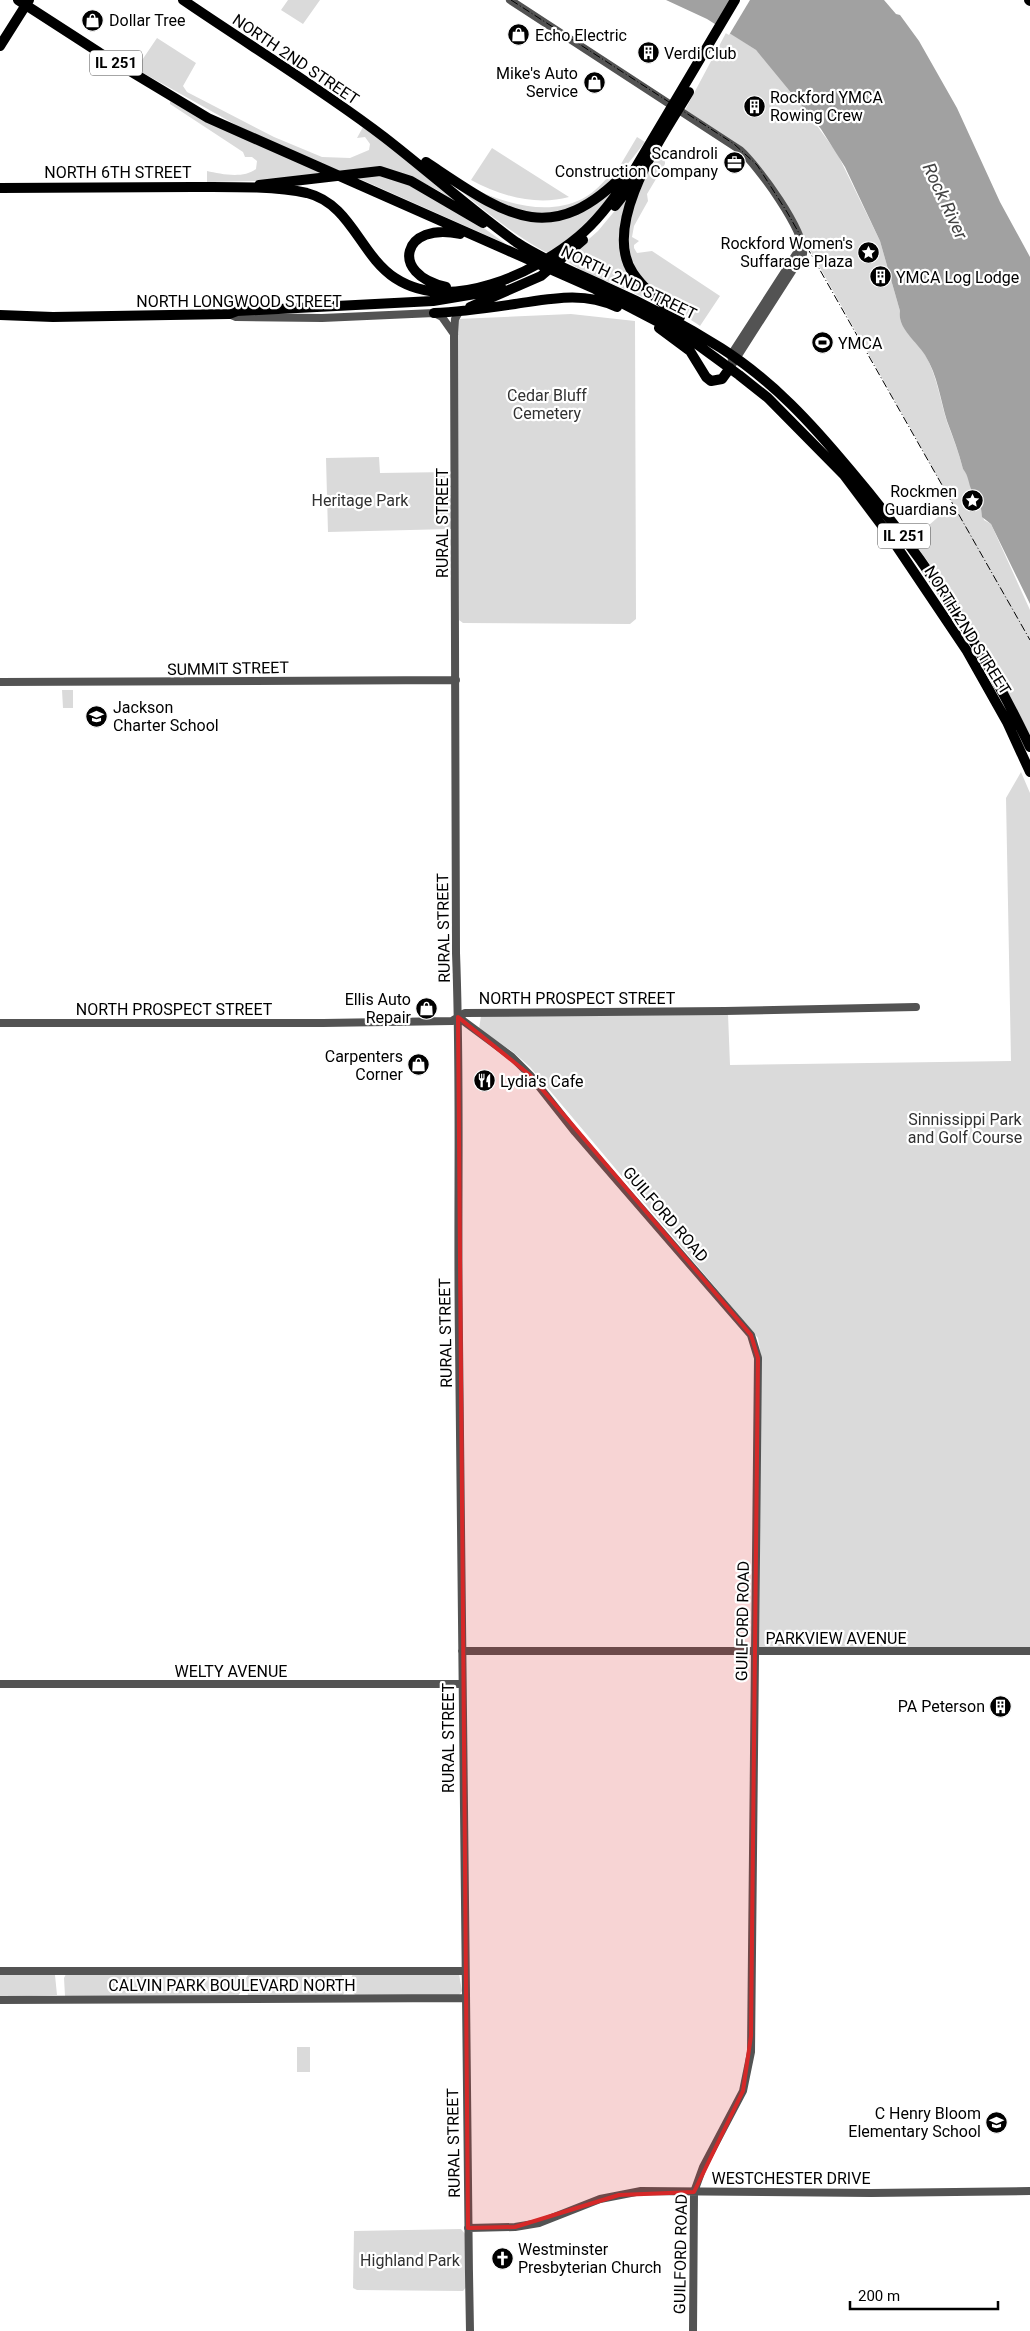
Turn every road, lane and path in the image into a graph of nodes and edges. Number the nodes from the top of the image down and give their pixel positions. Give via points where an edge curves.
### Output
1 (183, 0) edge
2 (510, 0) edge
3 (735, 0) edge
4 (742, 0) edge
5 (24, 2) edge
6 (0, 46) edge
7 (704, 59) junction
8 (384, 138) junction
9 (643, 162) junction
10 (0, 188) edge
11 (236, 188) junction
12 (798, 232) junction
13 (492, 244) junction
14 (515, 248) junction
15 (567, 255) junction
16 (576, 277) junction
17 (467, 289) junction
18 (458, 312) junction
19 (434, 313) junction
20 (228, 314) junction
21 (0, 315) edge
22 (44, 316) junction
23 (0, 319) edge
24 (655, 326) junction
25 (454, 334) junction
26 (721, 348) junction
27 (732, 361) junction
28 (456, 680) junction
29 (0, 682) edge
30 (1030, 747) edge
31 (1030, 772) edge
32 (916, 1007) dead end
33 (458, 1017) junction
34 (0, 1023) edge
35 (462, 1651) junction
36 (1030, 1651) edge
37 (755, 1652) junction
38 (0, 1684) edge
39 (462, 1684) junction
40 (0, 1971) edge
41 (464, 1971) junction
42 (465, 1998) junction
43 (0, 2000) edge
44 (1030, 2191) edge
45 (694, 2192) junction
46 (468, 2228) junction
47 (470, 2331) edge
48 (693, 2331) edge

1 - 8 main road, NORTH 2ND STREET / IL 251
2 - 12 street via 740,150 762,175
3 - 7 main road
4 - 7 main road
5 - 6 main road
5 - 13 main road, NORTH 2ND STREET / IL 251 via 208,118
7 - 9 main road
8 - 9 main road via 488,203 536,219 567,215 586,206
8 - 14 main road, NORTH 2ND STREET / IL 251
9 - 15 main road via 593,231
9 - 17 main road via 581,235 560,251 501,282
9 - 26 main road via 624,232 624,245 632,272 644,287
10 - 11 main road, NORTH 6TH STREET
11 - 14 main road via 367,172 394,174 418,185
11 - 17 main road via 318,196 341,214 395,278 432,292
12 - 27 street via 800,248
12 - 27 street via 804,246 803,254
13 - 14 main road, NORTH 2ND STREET / IL 251
13 - 17 main road via 444,231 417,238 411,248 409,261 423,280
14 - 16 main road, NORTH 2ND STREET / IL 251
15 - 18 main road via 541,276
15 - 20 main road via 511,284 456,298
16 - 26 main road, NORTH 2ND STREET / IL 251 via 670,316
16 - 27 main road, NORTH 2ND STREET / IL 251
18 - 19 main road
18 - 24 main road via 552,297 590,298 608,303
18 - 25 street, RURAL STREET
19 - 20 street, NORTH LONGWOOD STREET via 322,318
19 - 25 street via 442,317
20 - 22 main road, NORTH LONGWOOD STREET
21 - 22 main road, NORTH LONGWOOD STREET
22 - 23 main road, NORTH LONGWOOD STREET
24 - 27 main road via 719,364
24 - 27 main road via 690,351 711,381 722,379
25 - 28 street, RURAL STREET
26 - 27 main road, NORTH 2ND STREET / IL 251
27 - 30 main road, NORTH 2ND STREET / IL 251 via 771,383 806,418 884,509 951,603
27 - 31 main road, NORTH 2ND STREET / IL 251 via 739,375 768,398 844,475 889,536 967,650 1007,722
28 - 29 street, SUMMIT STREET
28 - 33 street, RURAL STREET
32 - 33 street, NORTH PROSPECT STREET via 465,1013
33 - 34 street, NORTH PROSPECT STREET via 452,1021 323,1023
33 - 35 street, RURAL STREET
33 - 37 street, GUILFORD ROAD via 530,1074 575,1132 756,1344
35 - 37 street, PARKVIEW AVENUE
35 - 39 street, RURAL STREET
36 - 37 street, PARKVIEW AVENUE
37 - 45 street, GUILFORD ROAD via 751,2052 743,2091 703,2167
38 - 39 street, WELTY AVENUE
39 - 41 street, RURAL STREET
40 - 41 street, CALVIN PARK BOULEVARD NORTH
41 - 42 street, RURAL STREET
42 - 43 street, CALVIN PARK BOULEVARD NORTH
42 - 46 street, RURAL STREET
44 - 45 street, WESTCHESTER DRIVE
45 - 46 street, WESTCHESTER DRIVE via 619,2194 539,2223
45 - 48 street, GUILFORD ROAD
46 - 47 street, RURAL STREET

